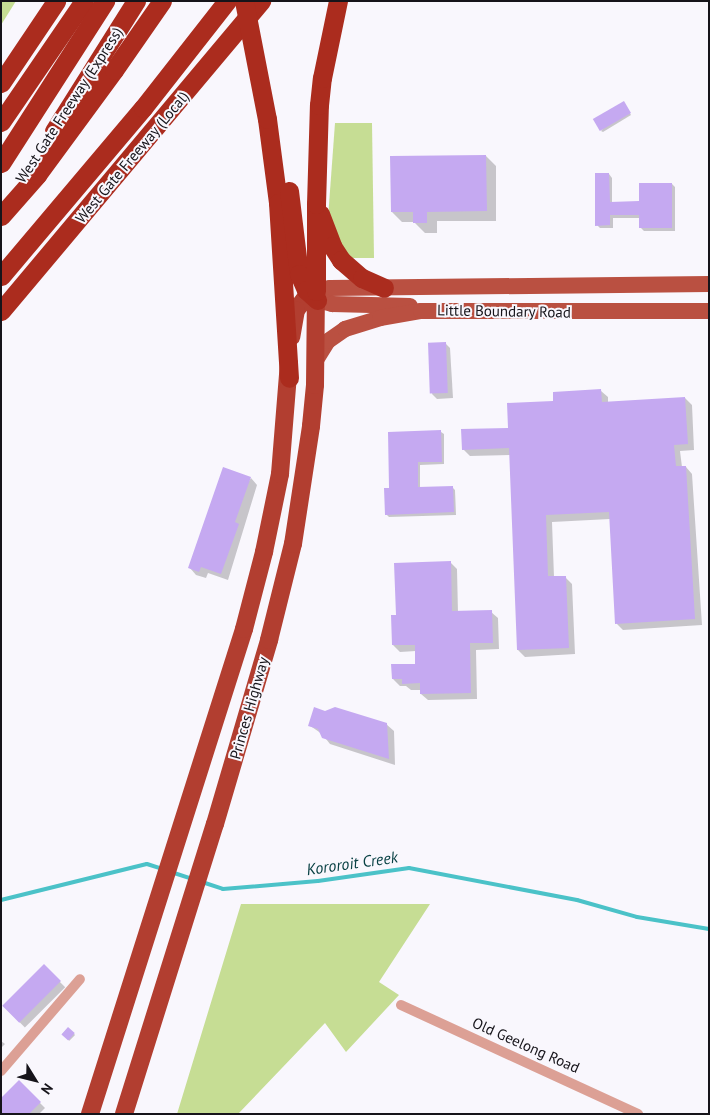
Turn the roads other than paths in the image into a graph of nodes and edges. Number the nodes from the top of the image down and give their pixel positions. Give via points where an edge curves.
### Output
1 (56, 1) edge
2 (105, 1) edge
3 (136, 1) edge
4 (162, 1) edge
5 (227, 1) edge
6 (244, 1) edge
7 (262, 1) edge
8 (338, 1) edge
9 (82, 3) edge
10 (1, 83) edge
11 (1, 108) edge
12 (267, 118) junction
13 (1, 122) edge
14 (1, 163) edge
15 (316, 204) junction
16 (1, 209) edge
17 (1, 216) edge
18 (1, 276) edge
19 (709, 284) edge
20 (384, 288) junction
21 (314, 295) junction
22 (434, 310) junction
23 (709, 310) edge
24 (1, 311) edge
25 (316, 360) junction
26 (289, 378) junction
27 (307, 462) junction
28 (280, 474) junction
29 (80, 979) dead end
30 (401, 1005) dead end
31 (1, 1071) edge
32 (90, 1114) edge
33 (124, 1114) edge
34 (638, 1114) edge

1 - 10 highway
2 - 14 highway, West Gate Freeway (Express)
3 - 16 highway, West Gate Freeway (Express)
4 - 17 highway via 37,175
5 - 18 highway via 149,101
6 - 12 highway, bridge
7 - 24 highway, West Gate Freeway (Local)
8 - 15 highway via 320,96
9 - 11 highway
9 - 13 highway
12 - 21 highway via 283,155 298,270
12 - 26 highway via 278,203
15 - 20 highway via 329,240 341,260 362,278
15 - 21 highway
19 - 20 main road, Little Boundary Road
20 - 21 main road, Little Boundary Road via 330,288
21 - 22 main road via 332,304 399,305
21 - 25 highway, Princes Highway
21 - 26 highway, Princes Highway via 299,306 294,316
22 - 23 main road, Little Boundary Road
22 - 25 main road, Little Boundary Road via 380,318 351,327 329,339
25 - 27 highway, Princes Highway
26 - 28 highway, Princes Highway
27 - 28 highway via 293,459
27 - 33 highway, Princes Highway via 293,544 274,622
28 - 32 highway, Princes Highway via 244,629
29 - 31 street
30 - 34 street, Old Geelong Road

